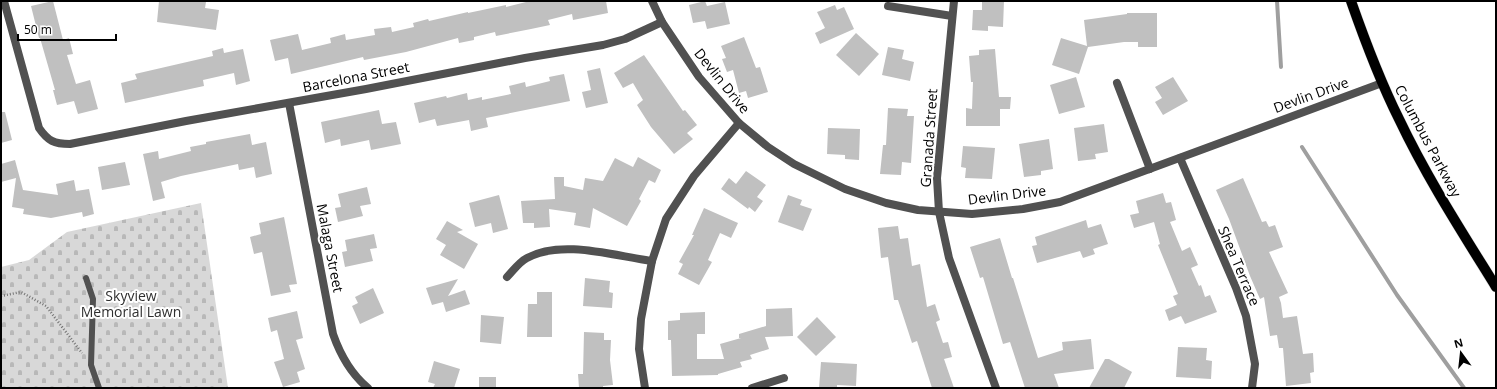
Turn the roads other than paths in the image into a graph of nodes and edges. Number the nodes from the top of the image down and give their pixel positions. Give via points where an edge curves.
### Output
1 (4, 1) edge
2 (652, 1) edge
3 (954, 1) edge
4 (1351, 1) edge
5 (888, 6) dead end
6 (952, 16) junction
7 (662, 22) junction
8 (1118, 83) dead end
9 (1382, 83) junction
10 (289, 103) junction
11 (739, 123) junction
12 (1180, 158) junction
13 (1150, 169) junction
14 (939, 212) junction
15 (652, 261) junction
16 (507, 277) dead end
17 (86, 278) dead end
18 (1496, 287) edge
19 (784, 378) dead end
20 (99, 388) edge
21 (368, 388) edge
22 (645, 388) edge
23 (752, 388) edge
24 (996, 388) edge
25 (1252, 388) edge

1 - 10 street, Barcelona Street via 38,128 52,142 70,144
2 - 7 street, Devlin Drive
3 - 6 street, Granada Street
4 - 9 main road, Columbus Parkway
5 - 6 street
6 - 14 street, Granada Street via 937,178
7 - 10 street, Barcelona Street via 625,39 603,45
7 - 11 street, Devlin Drive via 699,77
8 - 13 street
9 - 12 street, Devlin Drive
9 - 18 main road, Columbus Parkway via 1436,190
10 - 21 street, Malaga Street via 333,334 339,351 350,368
11 - 14 street, Devlin Drive via 794,164 845,189 886,203
11 - 15 street via 694,176 666,219
12 - 13 street, Devlin Drive
12 - 25 street, Shea Terrace via 1246,316 1255,364
13 - 14 street, Devlin Drive via 1060,202 972,214
14 - 24 street, Granada Street via 949,258
15 - 16 street via 600,252 549,251 526,259
15 - 22 street via 640,319 640,349
17 - 20 lane via 92,299 90,365
19 - 23 street

